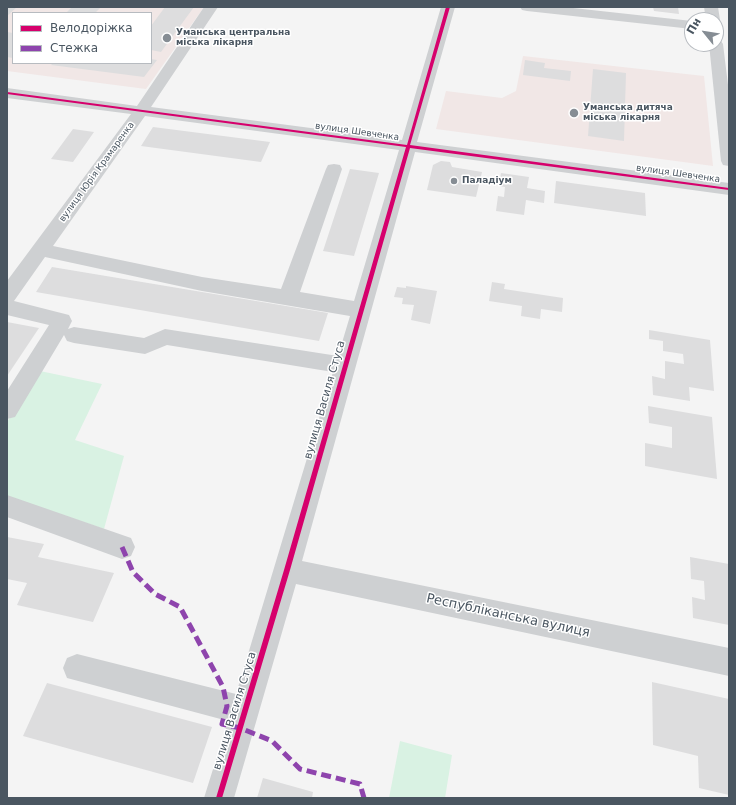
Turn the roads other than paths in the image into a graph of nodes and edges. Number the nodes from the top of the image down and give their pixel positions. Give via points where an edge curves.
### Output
1 (211, 7) edge
2 (448, 7) edge
3 (527, 7) edge
4 (684, 24) edge
5 (717, 52) edge
6 (7, 93) edge
7 (142, 110) junction
8 (409, 147) junction
9 (729, 161) edge
10 (334, 169) dead end
11 (729, 189) edge
12 (41, 250) junction
13 (7, 296) edge
14 (288, 298) junction
15 (7, 307) edge
16 (362, 310) junction
17 (74, 335) dead end
18 (346, 366) junction
19 (7, 410) edge
20 (7, 506) edge
21 (122, 547) dead end
22 (287, 570) junction
23 (729, 662) edge
24 (77, 668) dead end
25 (245, 711) junction
26 (219, 798) edge

1 - 7 street, вулиця Юрія Крамаренка
2 - 8 street, вулиця Василя Стуса
3 - 4 street
5 - 9 street
6 - 7 street, вулиця Шевченка
7 - 8 street, вулиця Шевченка
7 - 12 street, вулиця Юрія Крамаренка
8 - 11 street, вулиця Шевченка
8 - 16 street, вулиця Василя Стуса
10 - 14 street
12 - 13 street, вулиця Юрія Крамаренка
12 - 14 street via 202,284
14 - 16 street
15 - 19 street via 62,321
16 - 18 street, вулиця Василя Стуса
17 - 18 street via 145,346 165,337
18 - 22 street, вулиця Василя Стуса
20 - 21 street
22 - 23 street, Республіканська вулиця
22 - 25 street, вулиця Василя Стуса
24 - 25 street
25 - 26 street, вулиця Василя Стуса

